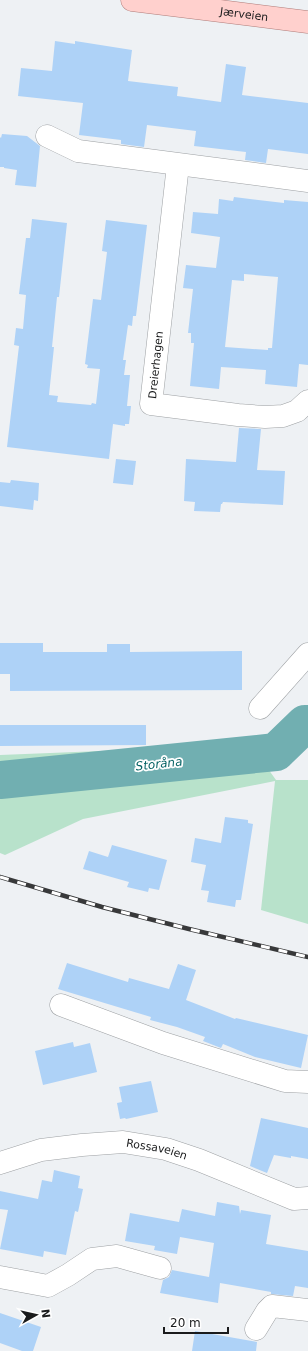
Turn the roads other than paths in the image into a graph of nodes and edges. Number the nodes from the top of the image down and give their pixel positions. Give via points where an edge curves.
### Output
1 (140, 0) edge
2 (308, 22) edge
3 (47, 136) dead end
4 (178, 165) junction
5 (308, 182) edge
6 (308, 402) edge
7 (308, 654) edge
8 (260, 708) dead end
9 (61, 1005) dead end
10 (308, 1082) edge
11 (0, 1163) edge
12 (308, 1198) edge
13 (160, 1268) dead end
14 (0, 1277) edge
15 (308, 1310) edge
16 (256, 1328) dead end

1 - 2 main road, Jærveien
3 - 4 street via 78,151
4 - 5 street
4 - 6 street, Dreierhagen via 151,404 265,417 290,414
7 - 8 street
9 - 10 street via 163,1043 285,1081
11 - 12 street, Rossaveien via 41,1150 123,1142 166,1149 294,1199
13 - 14 street via 117,1256 92,1259 48,1286
15 - 16 street via 272,1306

